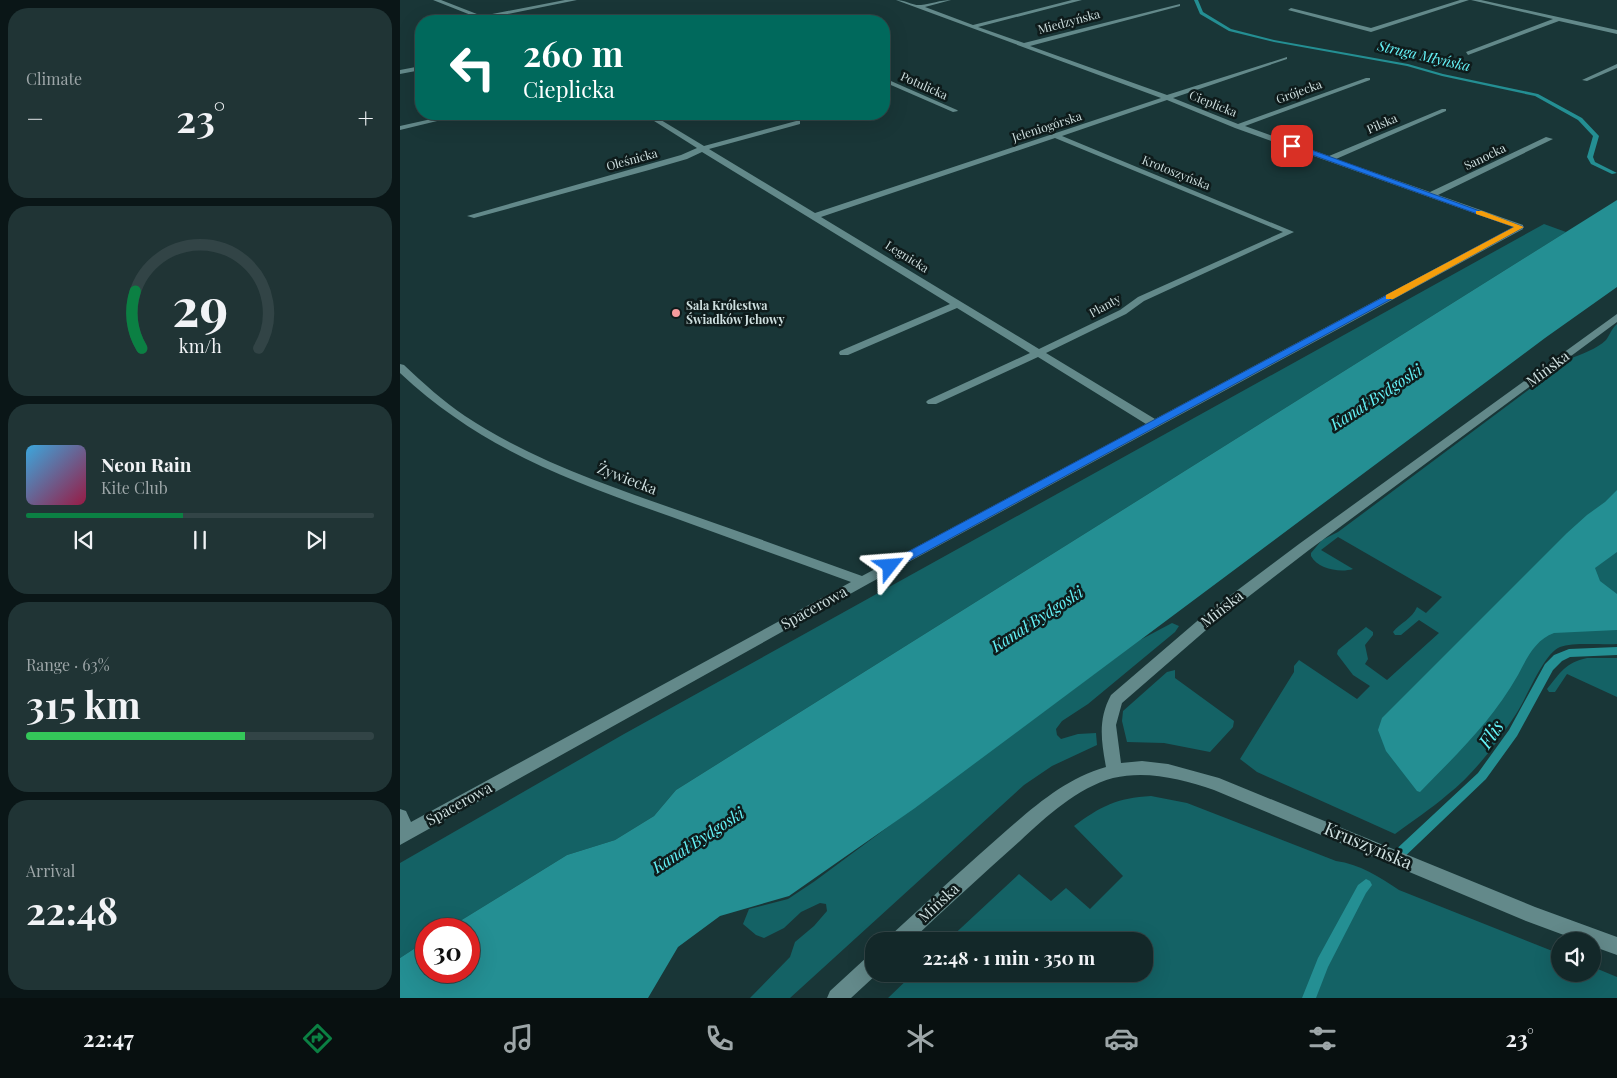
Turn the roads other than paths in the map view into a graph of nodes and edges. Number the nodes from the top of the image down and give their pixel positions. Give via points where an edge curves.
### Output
1 (436, 0) edge
2 (574, 0) edge
3 (899, 0) edge
4 (948, 0) edge
5 (1079, 0) edge
6 (1466, 0) edge
7 (1474, 0) edge
8 (1178, 5) dead end
9 (920, 7) junction
10 (1291, 10) dead end
11 (478, 15) edge
12 (495, 15) edge
13 (1559, 19) junction
14 (975, 26) junction
15 (1617, 32) edge
16 (1025, 45) junction
17 (1468, 53) dead end
18 (1285, 58) dead end
19 (1617, 66) edge
20 (415, 69) edge
21 (400, 72) edge
22 (1368, 79) dead end
23 (1585, 80) dead end
24 (890, 83) edge
25 (1168, 98) junction
26 (1444, 110) dead end
27 (955, 112) dead end
28 (435, 120) edge
29 (656, 120) edge
30 (797, 122) dead end
31 (1238, 126) junction
32 (400, 128) edge
33 (1054, 135) junction
34 (1549, 139) dead end
35 (702, 148) junction
36 (1329, 159) junction
37 (1431, 195) junction
38 (471, 216) dead end
39 (815, 216) junction
40 (1520, 227) joint
41 (1290, 232) joint
42 (958, 304) junction
43 (1617, 317) edge
44 (844, 353) dead end
45 (1038, 353) junction
46 (400, 368) edge
47 (932, 402) dead end
48 (1153, 423) junction
49 (863, 581) junction
50 (1115, 771) junction
51 (400, 816) edge
52 (404, 835) edge
53 (908, 932) edge
54 (1617, 946) edge
55 (865, 972) edge
56 (837, 998) edge

1 - 11 street
2 - 12 street
3 - 9 street, Cieplicka
4 - 9 street
5 - 14 street
6 - 10 street via 1371,30
7 - 13 street
8 - 16 street, Miedzyńska
9 - 14 street, Cieplicka
13 - 15 street
13 - 17 street
14 - 16 street, Cieplicka
16 - 25 street, Cieplicka
18 - 25 street, Jeleniogórska
19 - 23 street
20 - 21 street
22 - 31 street, Grójecka
24 - 27 street, Potulicka
25 - 31 street, Cieplicka
25 - 33 street, Jeleniogórska
26 - 36 street, Pilska
28 - 32 street
29 - 35 street, Legnicka
30 - 35 street, Oleśnicka
31 - 36 street, Cieplicka
33 - 39 street, Jeleniogórska
33 - 41 street, Krotoszyńska
34 - 37 street, Sanocka
35 - 38 street, Oleśnicka via 684,157
35 - 39 street, Legnicka
36 - 37 street, Cieplicka
37 - 40 street, Cieplicka
39 - 42 street, Legnicka
40 - 48 street, Spacerowa
41 - 45 street, Planty via 1141,299 1123,312
42 - 44 street
42 - 45 street, Legnicka
43 - 50 street, Mińska via 1208,620 1116,699 1109,711 1108,725
45 - 47 street, Planty
45 - 48 street, Legnicka
46 - 49 street, Żywiecka via 460,418 529,456 628,498
48 - 49 street, Spacerowa
49 - 52 street, Spacerowa
50 - 53 street, Mińska via 1070,791 1051,804 973,870
50 - 54 street, Kruszyńska via 1162,769 1198,777 1533,915
51 - 52 street
55 - 56 street

